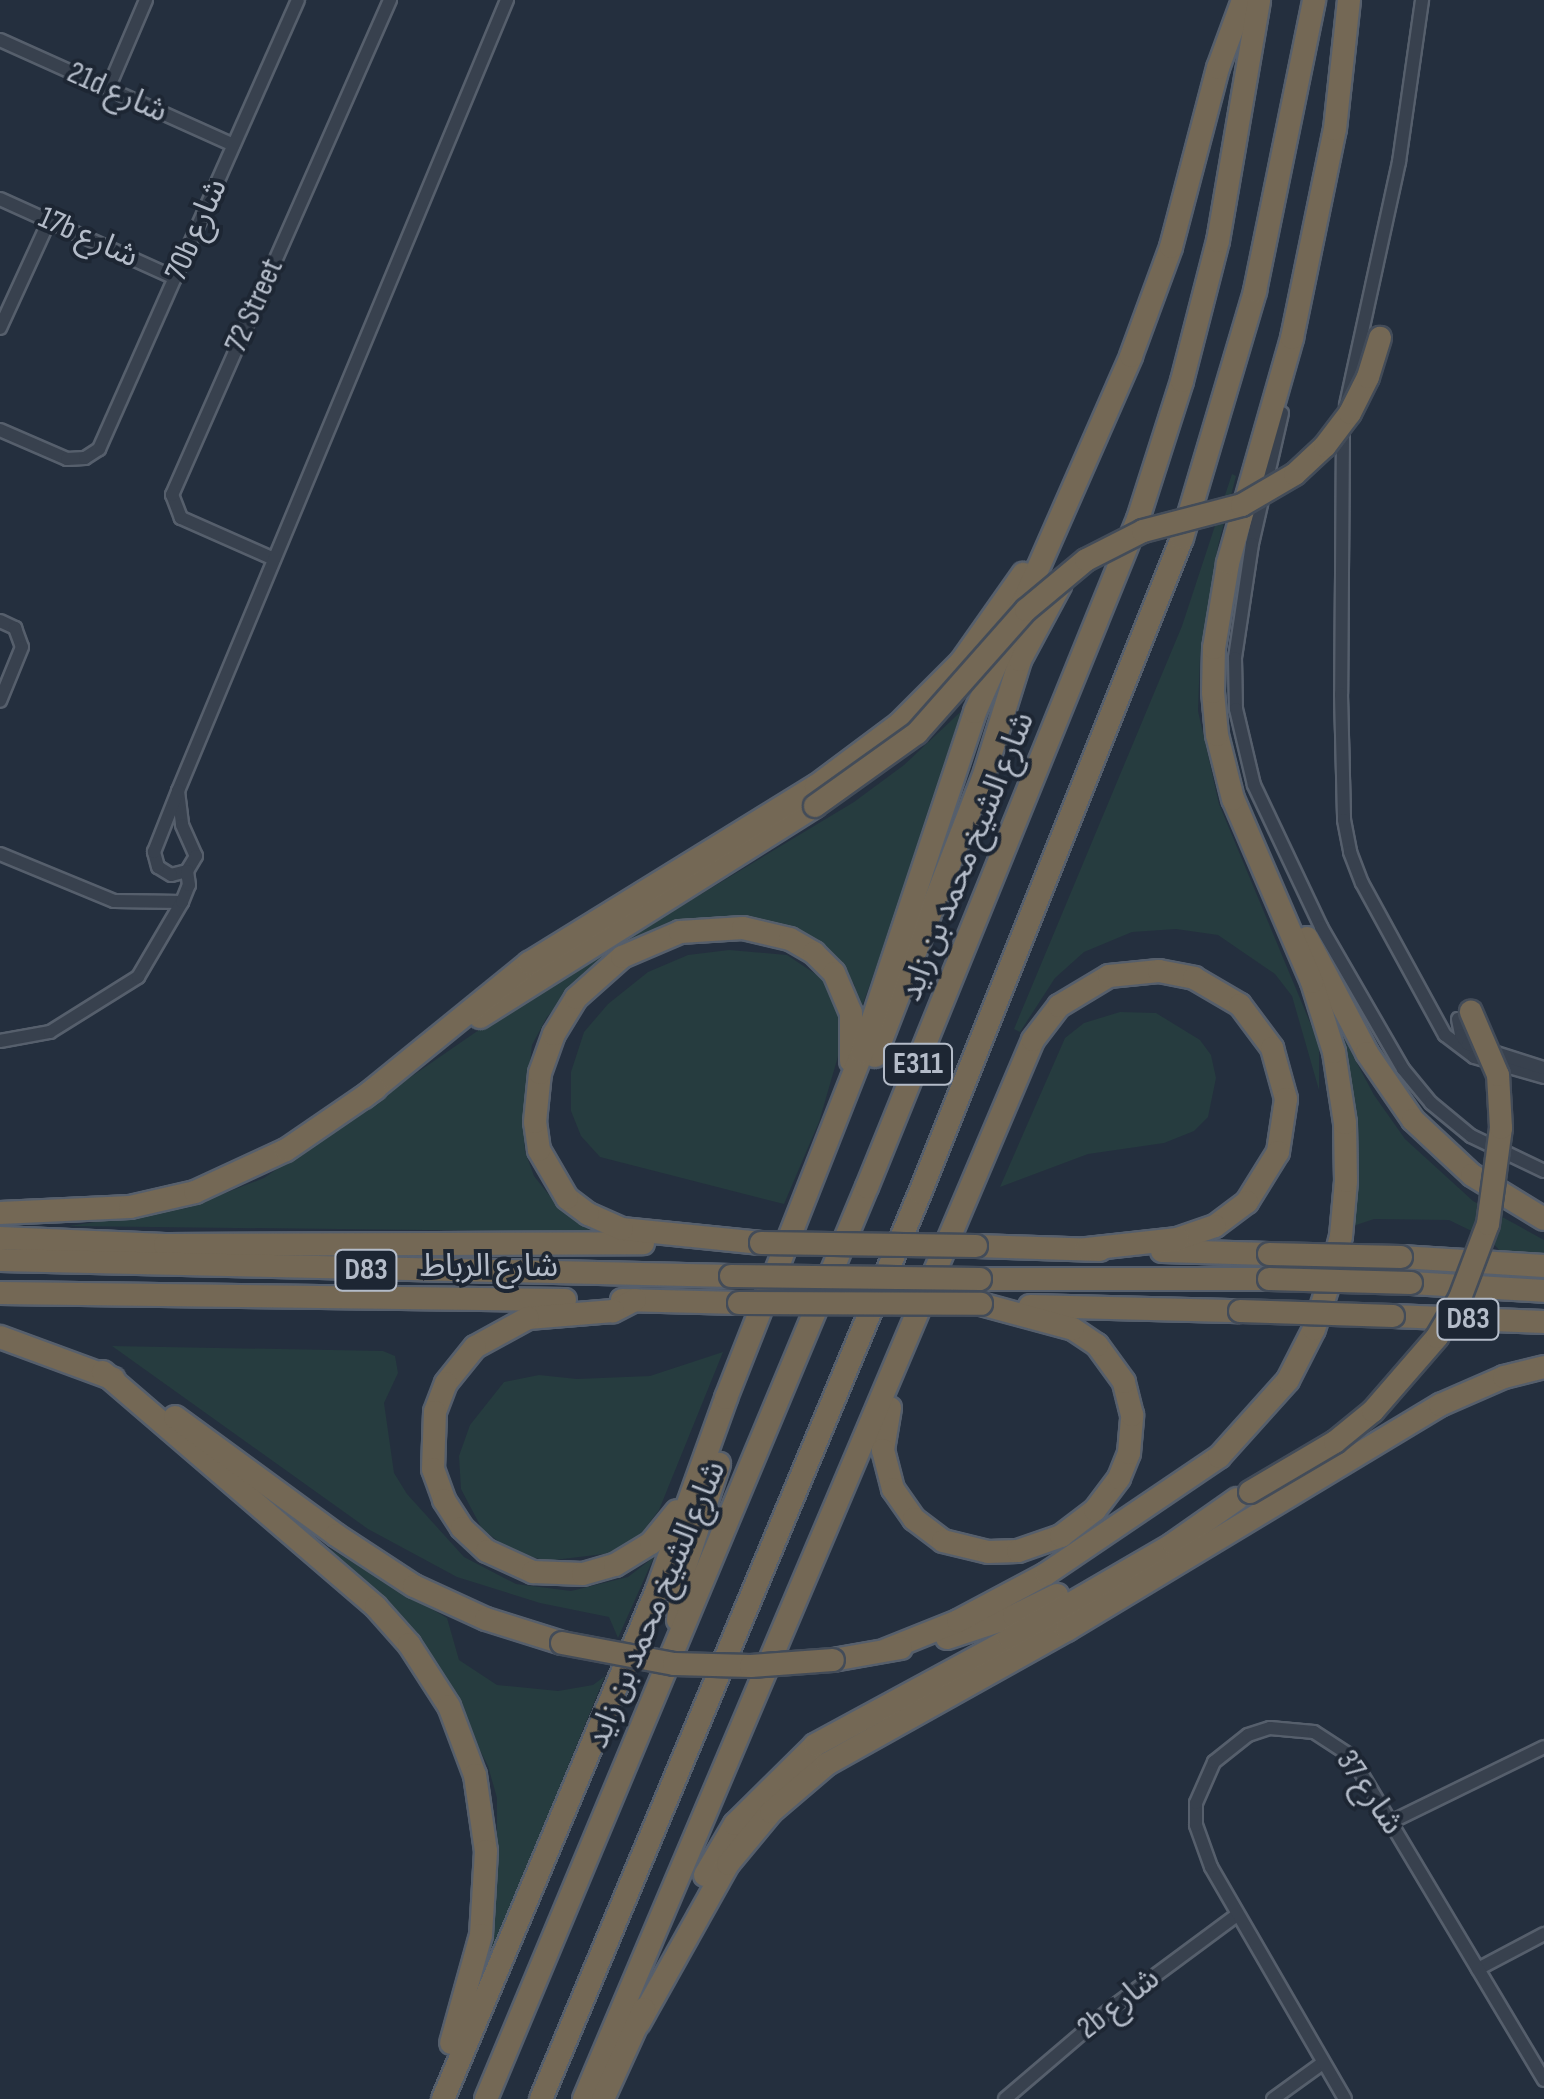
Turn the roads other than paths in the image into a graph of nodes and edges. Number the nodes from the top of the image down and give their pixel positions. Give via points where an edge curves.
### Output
1 (146, 0) edge
2 (298, 0) edge
3 (390, 0) edge
4 (507, 0) edge
5 (1244, 0) edge
6 (1259, 0) edge
7 (1314, 0) edge
8 (1348, 0) edge
9 (1422, 0) edge
10 (0, 40) edge
11 (108, 88) junction
12 (234, 145) junction
13 (0, 199) edge
14 (49, 221) junction
15 (175, 278) junction
16 (0, 328) edge
17 (1292, 338) junction
18 (1380, 338) dead end
19 (0, 430) edge
20 (1068, 504) junction
21 (274, 559) junction
22 (1073, 570) junction
23 (0, 621) edge
24 (0, 701) edge
25 (178, 791) junction
26 (0, 854) edge
27 (1257, 854) junction
28 (188, 871) junction
29 (182, 902) junction
30 (1467, 1014) joint
31 (0, 1041) edge
32 (1544, 1068) edge
33 (1544, 1076) edge
34 (364, 1097) junction
35 (841, 1105) junction
36 (1544, 1171) edge
37 (0, 1212) edge
38 (1544, 1218) edge
39 (0, 1238) edge
40 (761, 1243) junction
41 (1086, 1250) junction
42 (0, 1260) edge
43 (1544, 1266) edge
44 (1544, 1291) edge
45 (0, 1293) edge
46 (635, 1300) junction
47 (981, 1304) junction
48 (1544, 1322) edge
49 (0, 1337) edge
50 (898, 1364) junction
51 (1544, 1367) edge
52 (103, 1372) junction
53 (726, 1398) junction
54 (1243, 1495) junction
55 (680, 1634) junction
56 (886, 1650) junction
57 (1544, 1747) edge
58 (1391, 1822) junction
59 (1237, 1915) junction
60 (1544, 1934) edge
61 (1478, 1970) junction
62 (639, 2023) junction
63 (1323, 2063) junction
64 (1544, 2080) edge
65 (428, 2099) edge
66 (443, 2099) edge
67 (486, 2099) edge
68 (541, 2099) edge
69 (584, 2099) edge
70 (603, 2099) edge
71 (1005, 2099) edge
72 (1273, 2099) edge
73 (1344, 2099) edge

1 - 11 street
2 - 12 street, 70b شارع
3 - 21 street, 72 Street via 172,495 181,518
4 - 21 street
5 - 20 highway via 1218,68 1171,247
6 - 55 highway, شارع الشيخ محمد بن زايد / E311 via 1218,241 1138,519
7 - 68 highway, E311 via 1255,292 1182,538 920,1192
8 - 17 highway via 1335,129
9 - 33 street via 1404,135 1340,454 1344,820 1362,883 1445,1035 1474,1057
10 - 11 street, 21d شارع
11 - 12 street, 21d شارع
12 - 15 street, 70b شارع
13 - 14 street, 17b شارع
14 - 15 street, 17b شارع
14 - 16 street
15 - 19 street, 70b شارع via 101,446 90,456 67,459
17 - 27 highway via 1228,562 1214,648 1217,735 1233,799
17 - 36 street via 1238,632 1236,710 1246,760 1308,902 1410,1078 1471,1136
18 - 22 highway, bridge via 1350,414 1295,474 1242,505 1128,537
20 - 34 highway via 974,646 899,724 816,786 513,975
20 - 35 highway via 975,712
21 - 25 street
22 - 34 highway, bridge via 1026,610 917,733
22 - 55 highway, bridge via 1028,640 985,772 750,1373 684,1570
23 - 24 street via 15,628 22,647
25 - 28 street via 182,825 195,850
25 - 28 street via 154,857 166,874
26 - 29 street via 114,901
27 - 38 highway via 1412,1120 1472,1175
27 - 56 highway via 1324,1018 1345,1123 1341,1236 1306,1346 1265,1411 1202,1471 1030,1583
28 - 29 street
29 - 31 street via 149,964 125,988 50,1032
30 - 32 street via 1460,1034 1468,1044
30 - 54 highway, bridge via 1495,1064 1502,1096 1488,1224 1460,1298 1438,1337 1373,1411
34 - 37 highway via 257,1166 195,1192 130,1206
35 - 40 highway via 852,1039 847,999 825,962 777,934 722,927 660,938 606,969 564,1015 540,1073 535,1122 539,1150 567,1198 622,1229
35 - 53 highway
39 - 40 highway
40 - 41 highway, bridge
41 - 43 highway, bridge
41 - 50 highway via 1197,1234 1247,1202 1270,1170 1286,1117 1279,1064 1252,1018 1210,985 1176,973 1123,972 1082,988 1049,1016 1006,1098
42 - 44 highway, شارع الرباط / D83, bridge via 731,1276 1269,1279
45 - 46 highway, شارع الرباط / D83
46 - 47 highway, شارع الرباط / D83, bridge
46 - 53 highway via 613,1311 543,1314 513,1323 454,1370 435,1412 431,1455 444,1500 462,1528 501,1560 533,1572 583,1574 628,1560 676,1514
47 - 48 highway, D83, bridge
47 - 50 highway via 1073,1329 1106,1355 1124,1382 1132,1427 1124,1466 1112,1489 1073,1529 1034,1548 1003,1552 958,1546 923,1528 899,1500 885,1464 885,1423
49 - 52 highway
50 - 69 highway
51 - 62 highway via 1440,1405 1052,1639 827,1764 771,1812 728,1864
52 - 56 highway, bridge via 414,1586 486,1619 562,1643 674,1664 750,1666
52 - 65 highway via 376,1607 424,1664 460,1728 484,1823 484,1907 468,1992
53 - 66 highway via 658,1590
54 - 56 highway via 1014,1616
54 - 62 highway via 1010,1639 847,1724 785,1770 735,1824 714,1858
55 - 67 highway, شارع الشيخ محمد بن زايد / E311
57 - 58 street
58 - 59 street, شارع 37 via 1358,1765 1334,1741 1292,1727 1248,1735 1214,1762 1196,1803 1200,1847
58 - 61 street, شارع 37
59 - 63 street, شارع 37
59 - 71 street, 2b شارع via 1114,2006
60 - 61 street
61 - 64 street, شارع 37
62 - 70 highway
63 - 72 street
63 - 73 street, شارع 37

